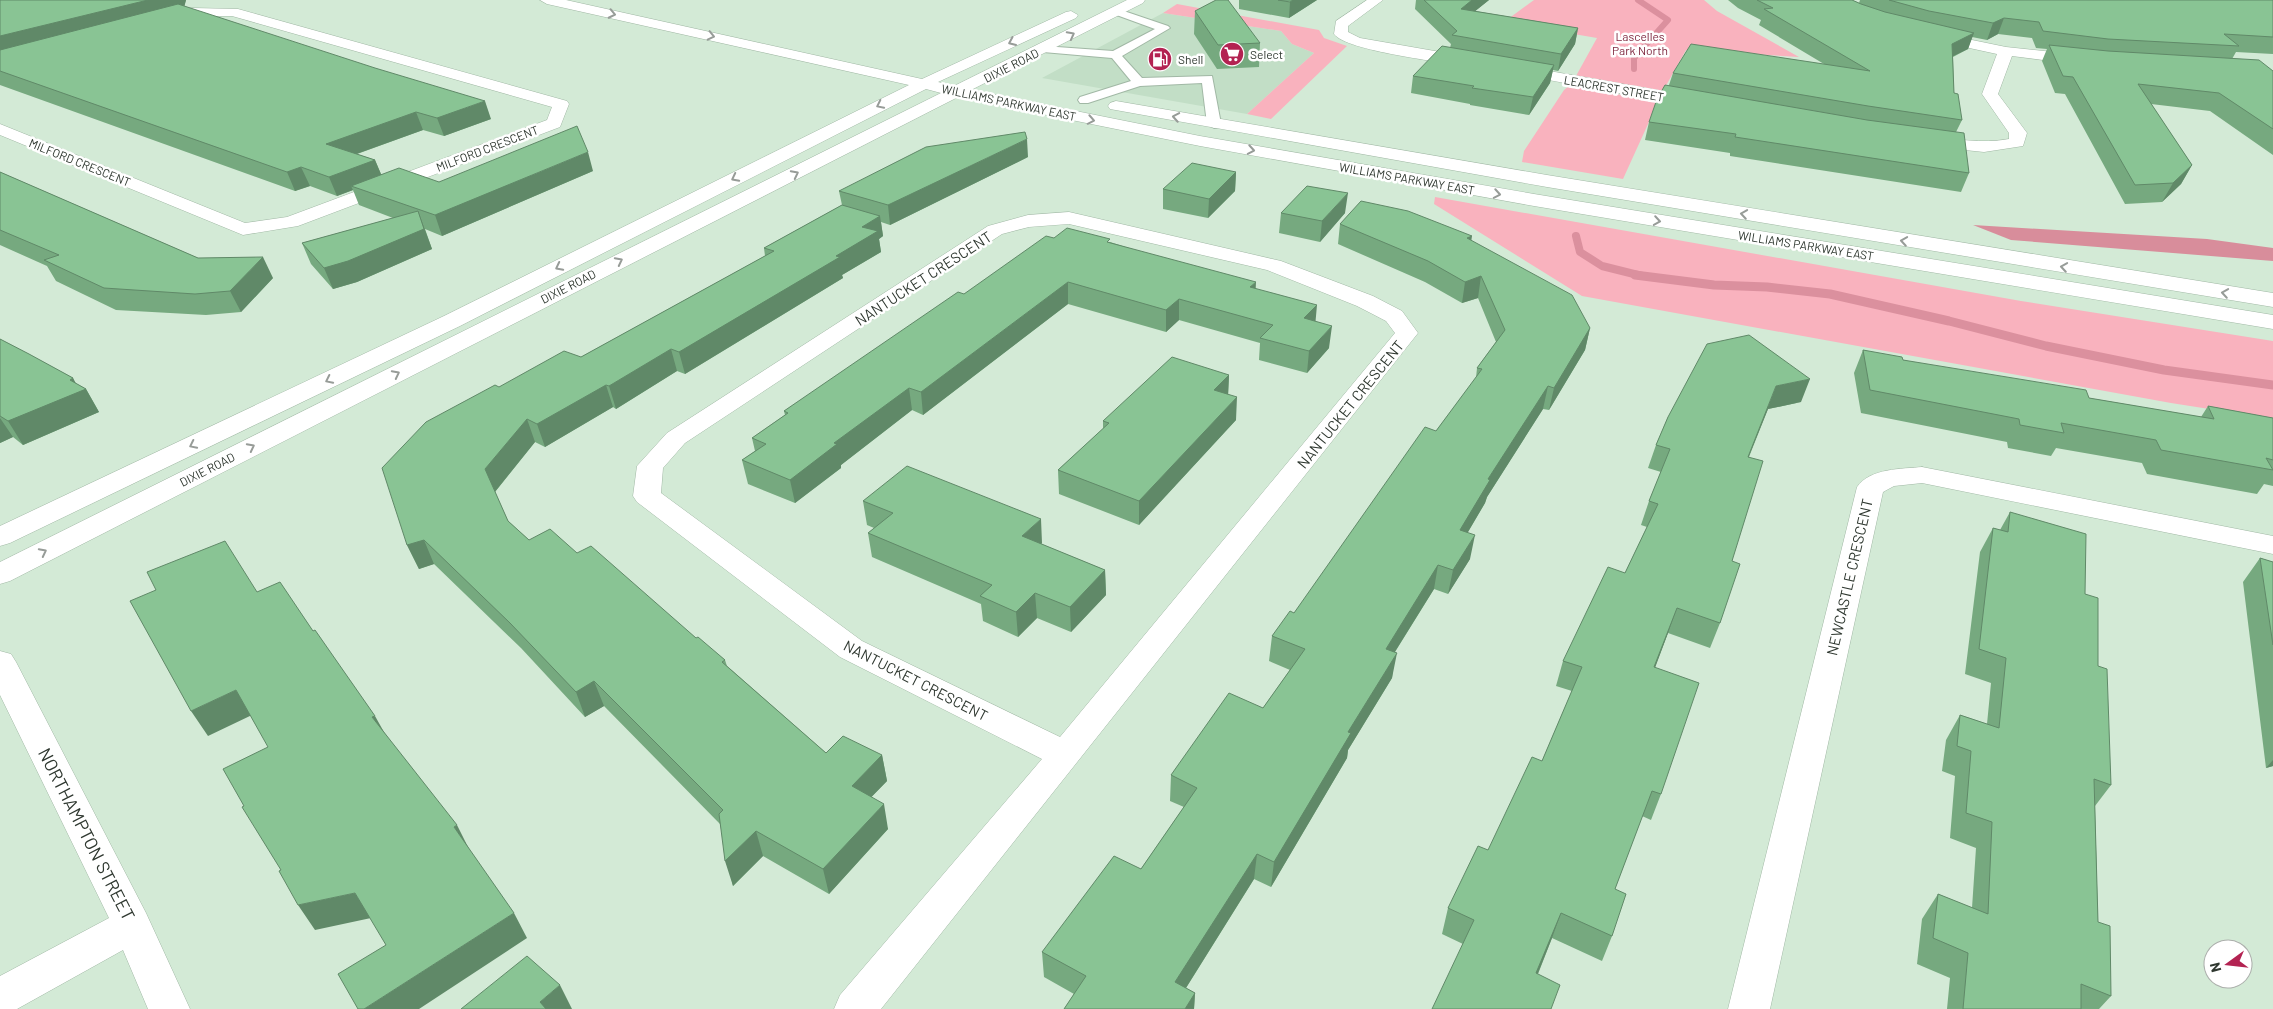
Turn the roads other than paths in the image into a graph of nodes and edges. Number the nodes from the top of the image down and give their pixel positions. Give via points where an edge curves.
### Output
1 (547, 0) edge
2 (1138, 0) edge
3 (1376, 0) edge
4 (1086, 8) dead end
5 (1115, 11) junction
6 (148, 23) edge
7 (1920, 33) edge
8 (1043, 49) junction
9 (2006, 51) junction
10 (1115, 55) junction
11 (2095, 61) edge
12 (1484, 64) edge
13 (1504, 68) edge
14 (946, 73) junction
15 (926, 76) junction
16 (981, 80) junction
17 (1139, 82) junction
18 (1006, 86) dead end
19 (958, 92) junction
20 (1067, 97) dead end
21 (1084, 100) junction
22 (1708, 104) edge
23 (1214, 124) junction
24 (0, 129) edge
25 (1915, 139) edge
26 (2273, 300) edge
27 (2273, 322) edge
28 (0, 537) edge
29 (2273, 545) edge
30 (0, 574) edge
31 (0, 662) edge
32 (1065, 755) junction
33 (132, 924) junction
34 (0, 997) edge
35 (169, 1009) edge
36 (855, 1009) edge
37 (1749, 1009) edge

1 -> 15 main road, WILLIAMS PARKWAY EAST
2 - 5 main road, DIXIE ROAD
3 - 12 main road via 1341,24 1341,34 1356,42
4 -> 14 main road, DIXIE ROAD
8 -> 5 main road, DIXIE ROAD
5 - 10 lane via 1164,28
6 - 24 main road, MILFORD CRESCENT via 192,12 233,12 561,104 554,123 291,222 243,229
7 - 9 main road
8 - 10 lane
8 - 16 main road, DIXIE ROAD
9 - 11 main road
9 - 25 main road via 1990,94 2018,133 2017,142 2000,147 1970,147
10 - 17 lane
13 - 22 main road, LEACREST STREET
14 - 15 main road, DIXIE ROAD
14 - 16 main road, WILLIAMS PARKWAY EAST
15 - 19 main road, WILLIAMS PARKWAY EAST
15 -> 28 main road, DIXIE ROAD via 452,321
16 - 18 main road, WILLIAMS PARKWAY EAST
16 - 19 main road, DIXIE ROAD
17 - 21 lane
17 - 23 lane via 1208,79
19 -> 27 main road, WILLIAMS PARKWAY EAST via 1200,141 1534,200
30 -> 19 main road, DIXIE ROAD via 656,241
20 - 21 main road, WILLIAMS PARKWAY EAST
23 -> 21 main road, WILLIAMS PARKWAY EAST
26 -> 23 main road, WILLIAMS PARKWAY EAST
29 - 37 main road, NEWCASTLE CRESCENT via 1922,475 1888,479 1871,487
31 - 33 main road, NORTHAMPTON STREET
32 - 32 main road, NANTUCKET CRESCENT via 1407,334 1394,316 1365,300 1274,266 1069,218 1028,221 996,230 676,438 650,466 647,496 851,649
32 - 36 main road, NANTUCKET CRESCENT
33 - 34 main road
33 - 35 main road, NORTHAMPTON STREET

